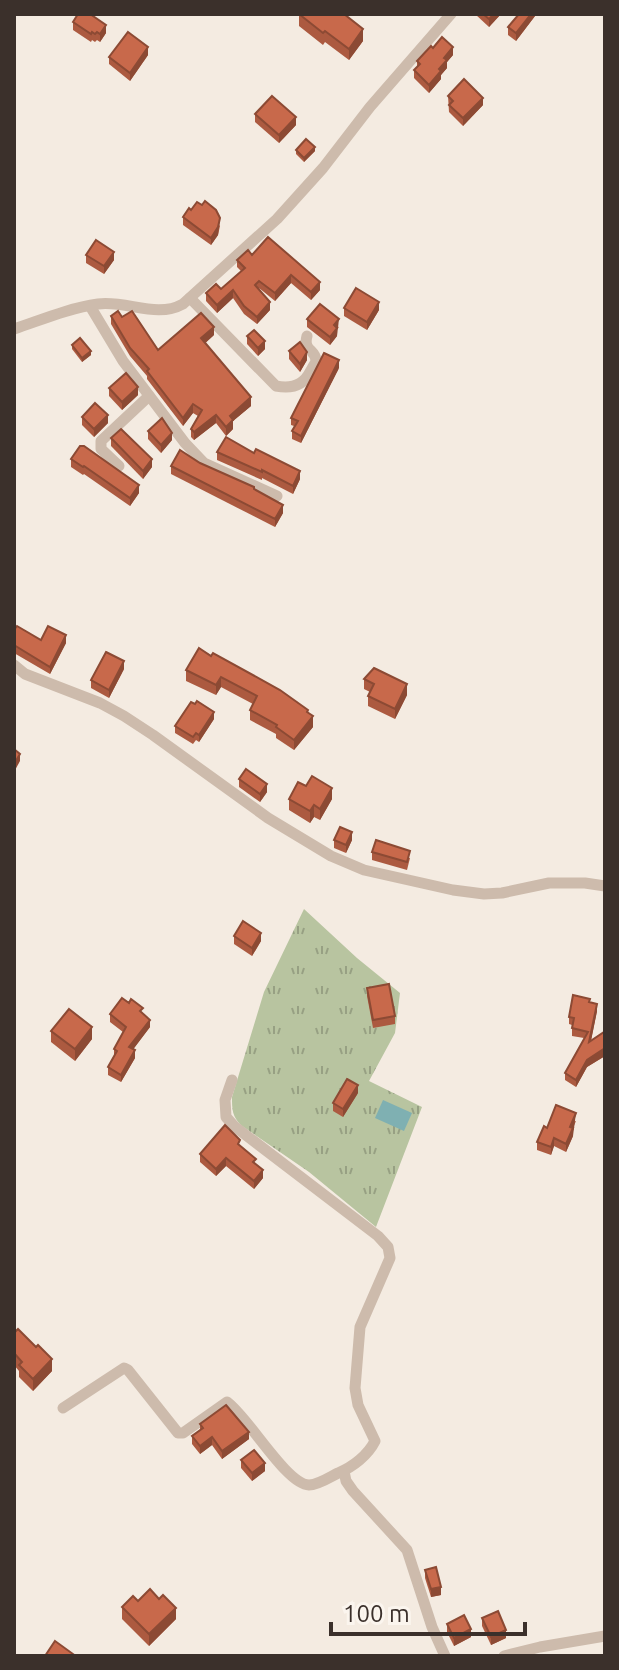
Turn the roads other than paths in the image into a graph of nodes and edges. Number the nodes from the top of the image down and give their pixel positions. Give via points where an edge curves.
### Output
1 (451, 14) edge
2 (190, 298) junction
3 (90, 306) junction
4 (14, 329) edge
5 (307, 336) dead end
6 (149, 396) junction
7 (119, 466) edge
8 (277, 496) dead end
9 (14, 665) edge
10 (605, 886) edge
11 (232, 1080) dead end
12 (63, 1408) dead end
13 (344, 1471) junction
14 (605, 1636) edge
15 (445, 1656) edge
16 (504, 1656) edge

1 - 2 street via 277,219
2 - 3 street via 174,309 158,311 112,303
2 - 5 street via 276,386 305,381 316,361 306,346
3 - 4 street
3 - 6 street
6 - 7 street via 101,441 101,449
6 - 8 street via 204,463
9 - 10 street via 124,716 268,818 364,870 484,894 549,883
11 - 13 street via 225,1100 226,1117 234,1126 388,1247 390,1258 360,1327 355,1388 375,1441
12 - 13 street via 124,1368 178,1433 227,1402 299,1482 310,1485
13 - 15 street via 353,1491 407,1550
14 - 16 street

